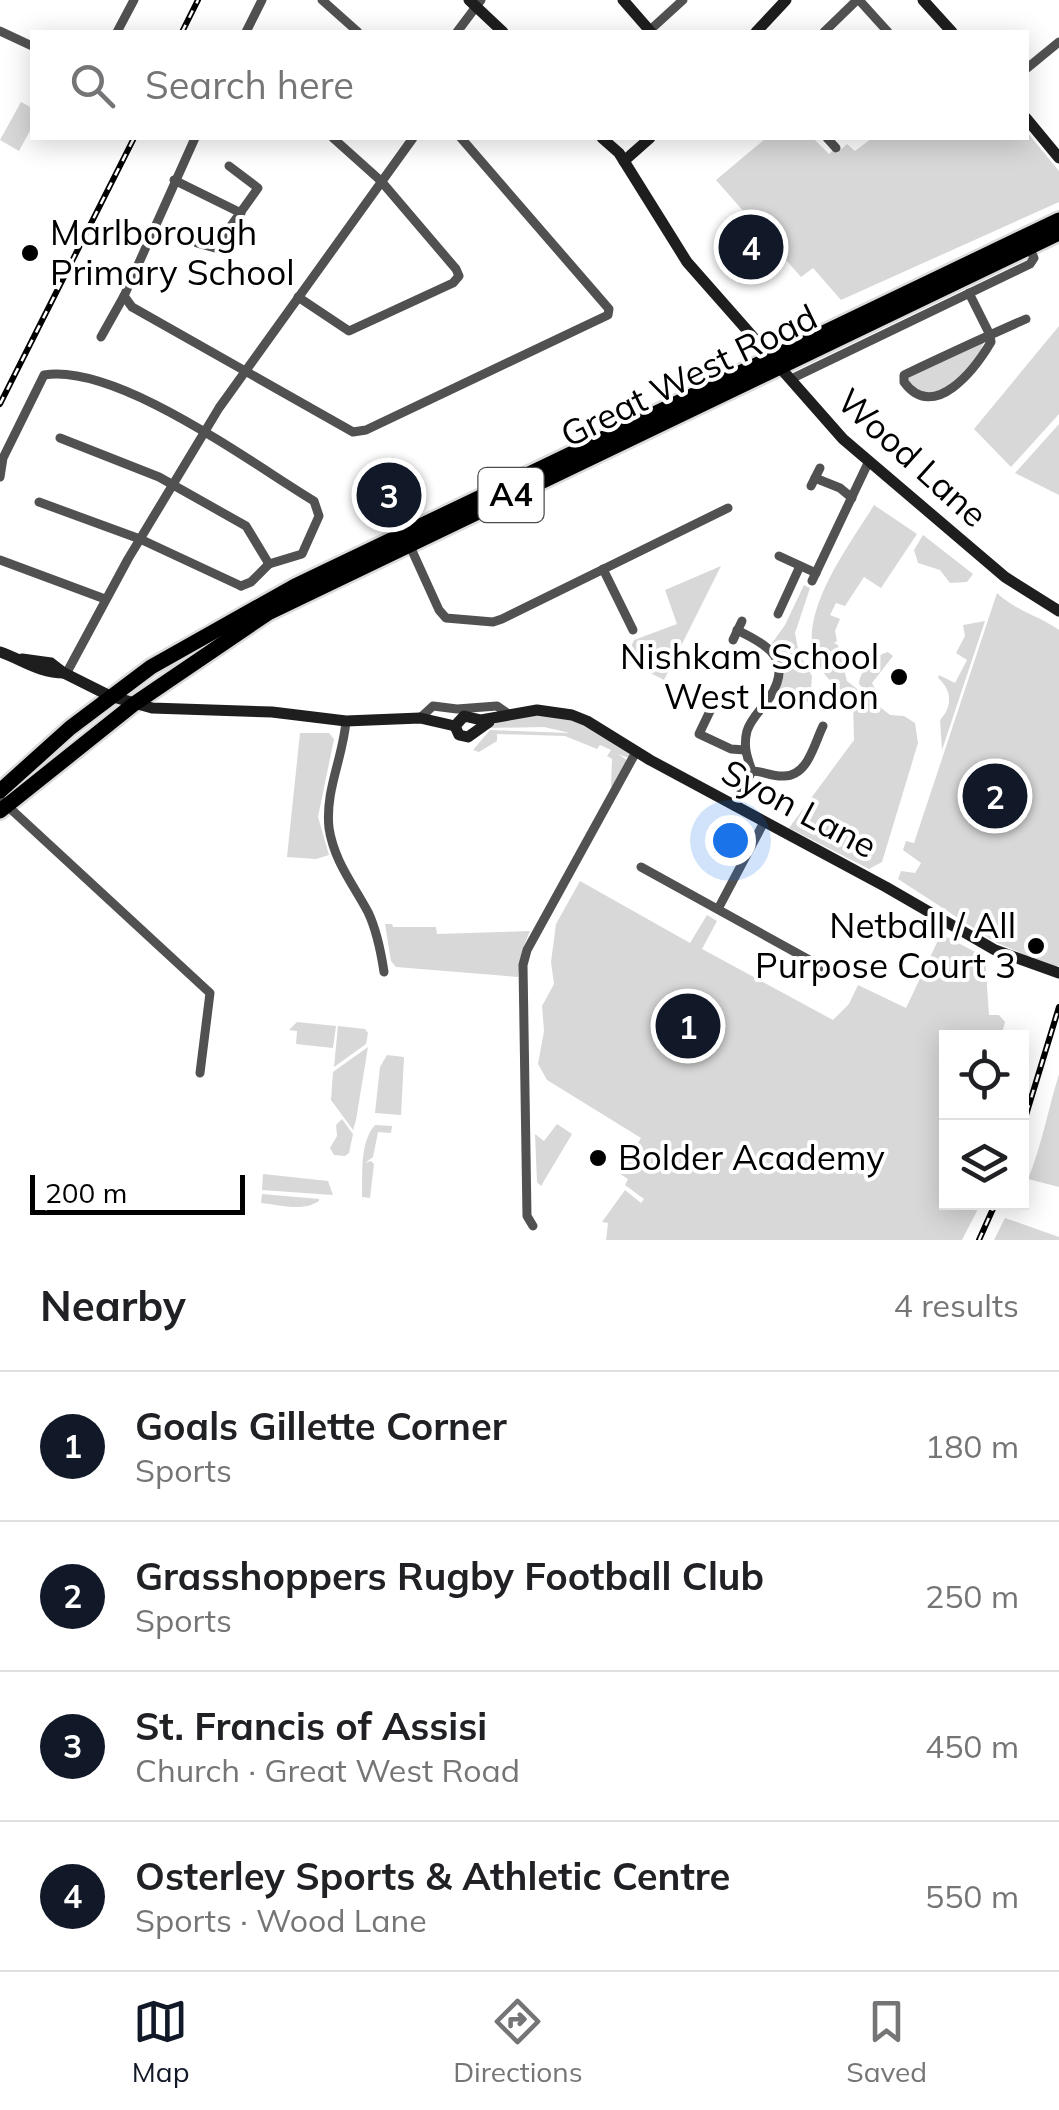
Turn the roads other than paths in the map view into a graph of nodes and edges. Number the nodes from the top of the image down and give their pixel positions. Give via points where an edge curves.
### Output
1 (134, 0) edge
2 (262, 0) edge
3 (322, 0) edge
4 (623, 0) edge
5 (683, 0) edge
6 (786, 0) edge
7 (858, 0) edge
8 (922, 0) edge
9 (476, 2) edge
10 (117, 30) edge
11 (247, 30) edge
12 (356, 30) edge
13 (458, 30) edge
14 (502, 30) edge
15 (648, 30) edge
16 (652, 30) edge
17 (758, 30) edge
18 (826, 30) edge
19 (886, 30) edge
20 (950, 30) edge
21 (0, 31) edge
22 (1059, 42) edge
23 (30, 45) edge
24 (1029, 67) edge
25 (1029, 122) edge
26 (194, 140) edge
27 (334, 140) edge
28 (412, 140) edge
29 (463, 140) edge
30 (604, 140) edge
31 (648, 140) edge
32 (828, 140) edge
33 (836, 148) dead end
34 (1059, 158) edge
35 (624, 161) junction
36 (229, 166) dead end
37 (174, 180) junction
38 (381, 181) junction
39 (241, 213) junction
40 (1059, 220) edge
41 (1059, 234) edge
42 (197, 244) dead end
43 (1028, 247) junction
44 (969, 293) junction
45 (124, 296) junction
46 (298, 297) junction
47 (1026, 319) dead end
48 (990, 334) junction
49 (102, 337) dead end
50 (780, 368) junction
51 (244, 369) junction
52 (203, 434) junction
53 (60, 438) dead end
54 (868, 463) junction
55 (820, 468) dead end
56 (0, 477) edge
57 (173, 485) junction
58 (852, 498) junction
59 (39, 502) dead end
60 (728, 508) dead end
61 (140, 540) junction
62 (408, 544) junction
63 (779, 556) dead end
64 (0, 560) edge
65 (269, 564) junction
66 (800, 566) junction
67 (604, 569) junction
68 (240, 586) junction
69 (105, 599) junction
70 (248, 611) junction
71 (1059, 611) edge
72 (778, 614) dead end
73 (633, 630) dead end
74 (737, 630) dead end
75 (0, 652) edge
76 (206, 654) junction
77 (65, 674) junction
78 (110, 696) junction
79 (134, 704) junction
80 (711, 709) dead end
81 (510, 715) junction
82 (420, 718) junction
83 (346, 721) junction
84 (822, 726) dead end
85 (44, 750) junction
86 (745, 750) junction
87 (636, 752) junction
88 (752, 771) junction
89 (2, 801) edge
90 (734, 806) junction
91 (764, 822) junction
92 (641, 867) dead end
93 (718, 909) junction
94 (822, 966) dead end
95 (381, 972) dead end
96 (1058, 972) edge
97 (200, 1073) dead end
98 (533, 1226) dead end

1 - 10 street
2 - 11 street
3 - 12 street
4 - 15 main road
5 - 16 street
6 - 17 main road
7 - 18 street
7 - 19 street
8 - 20 main road
9 - 13 street
9 - 14 main road
21 - 23 street
22 - 24 street
25 - 34 main road
26 - 37 street
27 - 38 street
28 - 38 street
29 - 51 street via 608,314 353,432
30 - 35 main road, Wood Lane
31 - 35 main road
32 - 33 street
35 - 50 main road, Wood Lane via 687,262
36 - 39 street via 258,188
37 - 39 street
37 - 45 street
38 - 46 street
38 - 46 street via 460,276 349,330
39 - 42 street via 216,248
40 - 50 highway, Great West Road / A4
41 - 43 highway, Great West Road / A4
43 - 44 street via 1030,264
43 - 50 highway, Great West Road / A4
44 - 48 street
44 - 50 street
45 - 49 street
45 - 51 street via 132,307
46 - 51 street
47 - 48 street
48 - 48 street via 983,355 951,391 928,397 904,382 904,375
50 - 54 main road, Wood Lane
50 - 62 highway, Great West Road / A4
50 - 70 highway, Great West Road / A4
51 - 52 street
52 - 56 street via 130,392 49,374 39,380
52 - 57 street
52 - 65 street via 314,502 319,516 302,554
53 - 57 street
54 - 58 street
54 - 71 main road, Wood Lane via 1005,577
55 - 58 street via 813,482
57 - 61 street
57 - 65 street via 246,526
58 - 66 street via 814,577
59 - 61 street
60 - 67 street
61 - 68 street
61 - 69 street
62 - 67 street via 446,618 493,622
62 - 76 highway, Great West Road / A4 via 268,613
63 - 66 street
64 - 69 street
65 - 68 street
66 - 72 street
67 - 73 street
68 - 70 street
69 - 77 street
70 - 78 highway, Great West Road / A4
74 - 86 street via 767,645 778,669
75 - 77 main road, Syon Lane via 51,663
76 - 78 highway, A4 via 133,692
76 - 79 highway, Great West Road / A4
77 - 78 main road, Syon Lane
78 - 79 main road, Syon Lane
78 - 85 highway, Great West Road / A4
79 - 83 main road, Syon Lane
79 - 85 highway, A4
79 - 89 highway, Great West Road / A4
80 - 86 street via 699,734
81 - 82 street, Syon Lane via 497,706 433,706
81 - 82 main road, Syon Lane via 475,724 464,716 455,726
81 - 87 main road, Syon Lane via 572,715
82 - 83 main road, Syon Lane
83 - 95 street via 330,790 330,828 343,872 368,913
84 - 88 street via 818,748 790,776
85 - 89 highway, Great West Road / A4
86 - 88 street
87 - 90 main road, Syon Lane
87 - 98 street via 523,964 527,1216
88 - 90 street
89 - 97 street via 210,993
90 - 91 main road, Syon Lane
91 - 93 street
91 - 96 main road, Syon Lane via 995,950
92 - 93 street
93 - 94 street

